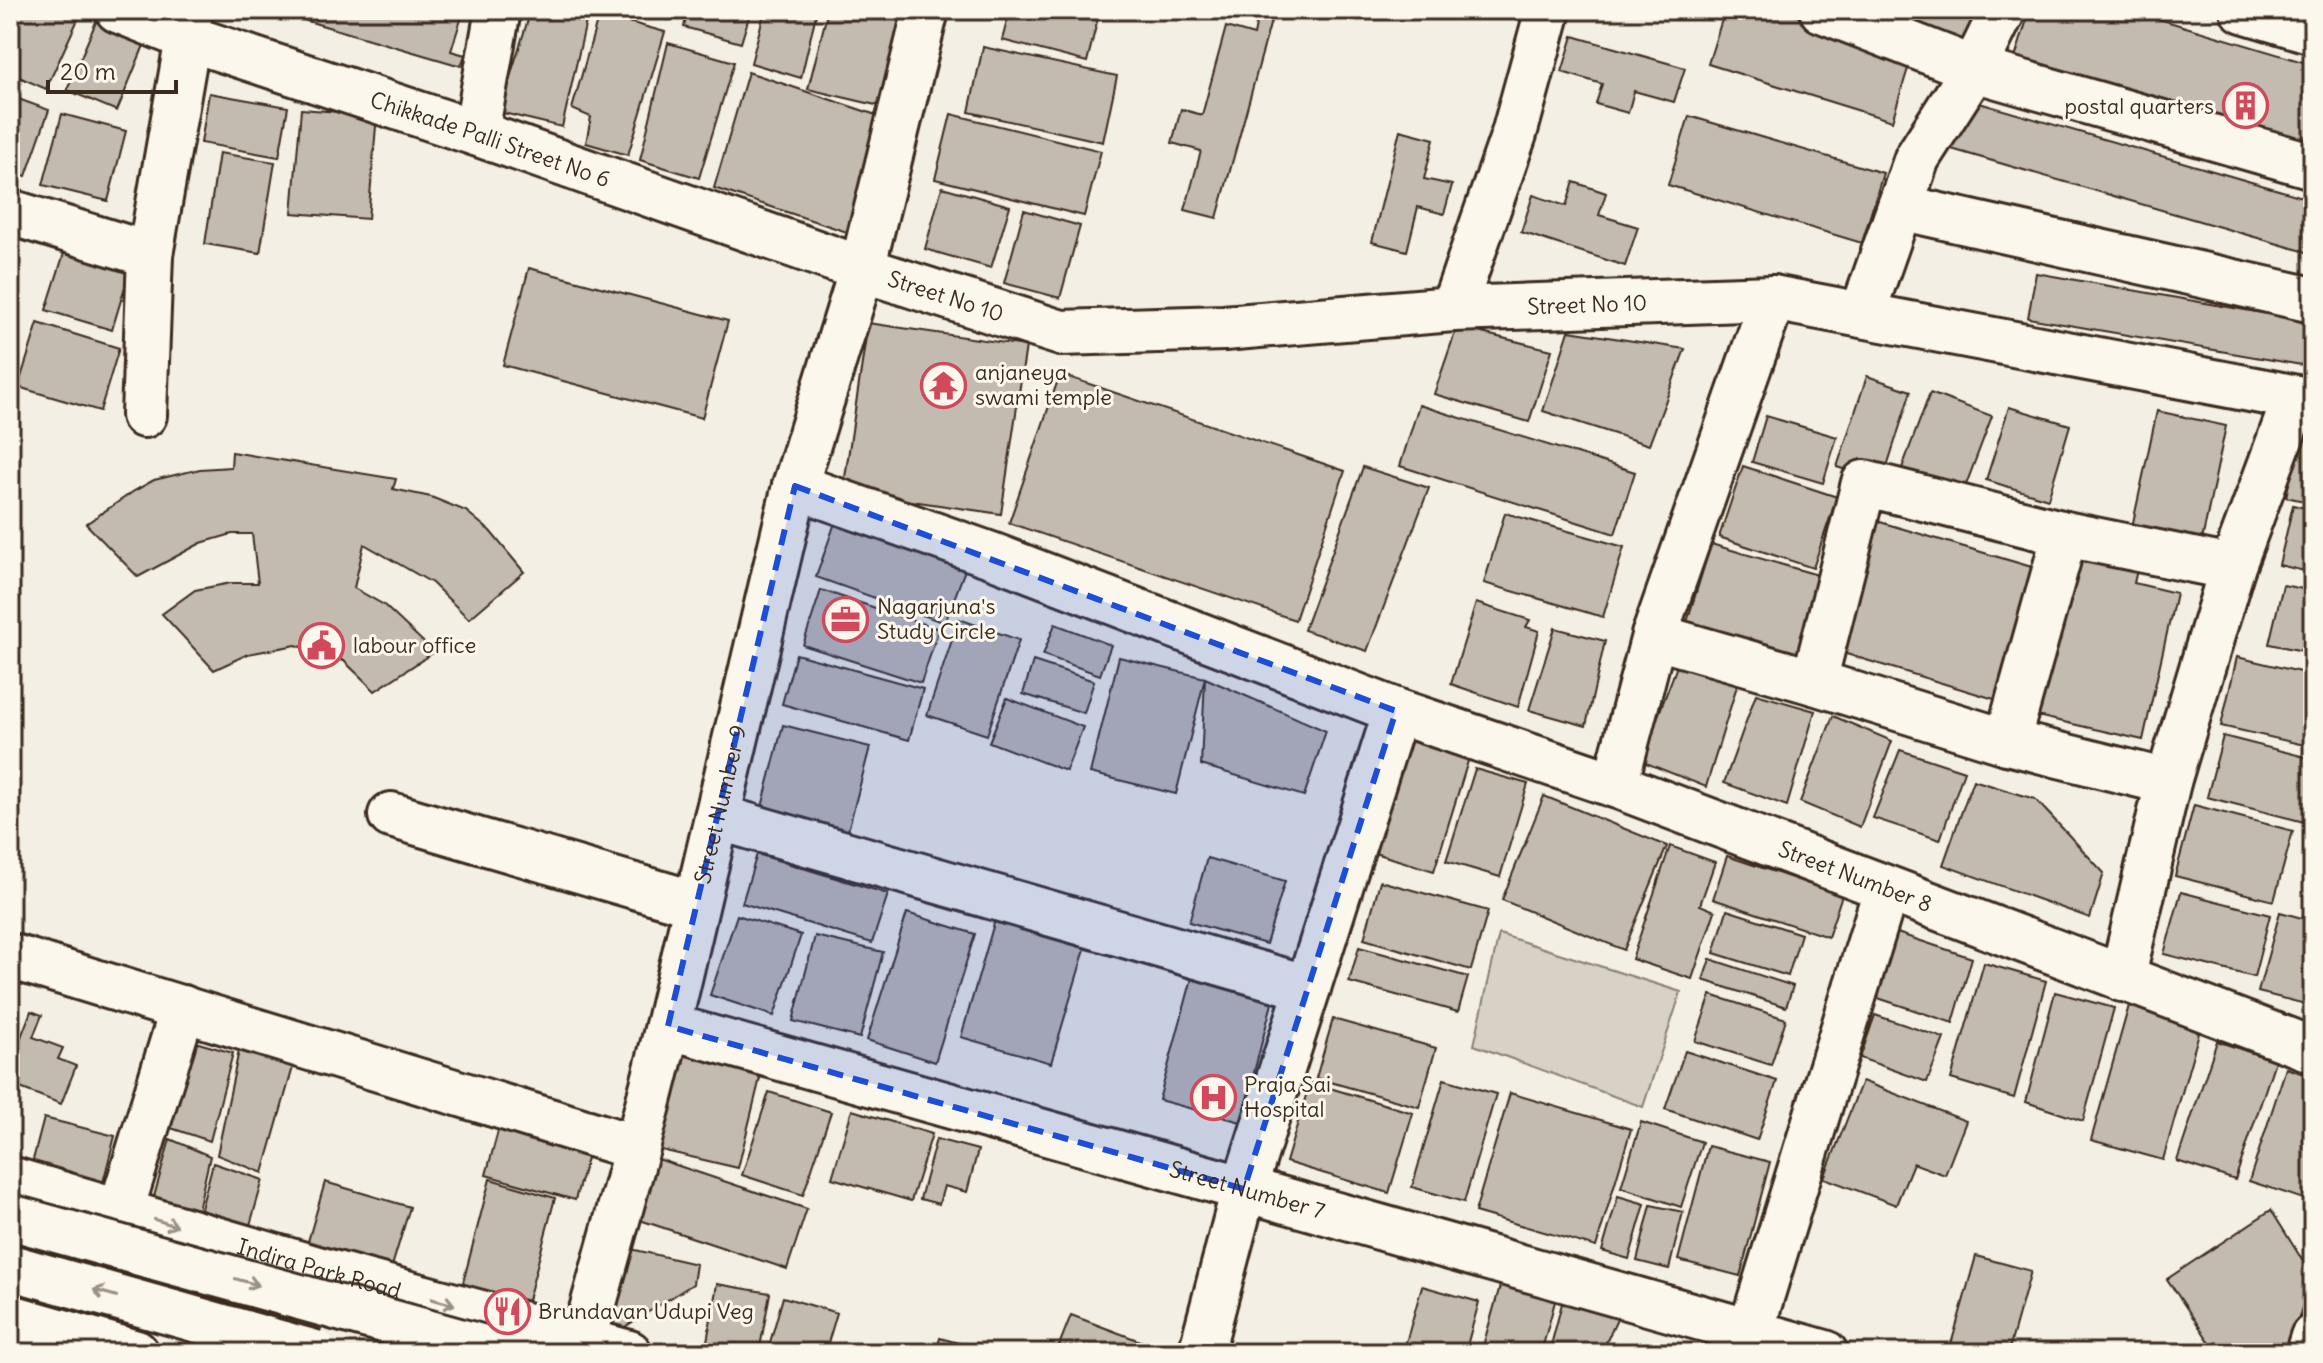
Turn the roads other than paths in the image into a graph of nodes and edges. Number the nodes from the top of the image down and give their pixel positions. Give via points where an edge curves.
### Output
1 (118, 10) edge
2 (498, 10) edge
3 (926, 10) edge
4 (1548, 10) edge
5 (1822, 10) edge
6 (2003, 10) edge
7 (2243, 10) edge
8 (188, 24) edge
9 (2313, 31) edge
10 (1974, 69) junction
11 (476, 133) junction
12 (2313, 166) edge
13 (1900, 207) junction
14 (10, 212) edge
15 (150, 255) junction
16 (862, 269) junction
17 (1773, 298) junction
18 (2313, 300) edge
19 (1453, 309) junction
20 (1862, 315) junction
21 (2304, 400) edge
22 (144, 415) dead end
23 (795, 486) junction
24 (2065, 534) junction
25 (2232, 568) junction
26 (1654, 636) junction
27 (1814, 682) junction
28 (1396, 711) junction
29 (2007, 742) junction
30 (2168, 782) junction
31 (1615, 785) junction
32 (391, 815) dead end
33 (717, 817) junction
34 (1886, 890) junction
35 (696, 904) junction
36 (10, 956) edge
37 (2122, 979) junction
38 (1308, 988) junction
39 (183, 1008) junction
40 (668, 1026) junction
41 (2313, 1050) edge
42 (637, 1148) junction
43 (10, 1179) edge
44 (1244, 1189) junction
45 (121, 1210) junction
46 (10, 1217) edge
47 (10, 1267) edge
48 (321, 1270) junction
49 (10, 1317) edge
50 (2313, 1337) edge
51 (584, 1339) junction
52 (1747, 1342) edge
53 (68, 1344) edge
54 (136, 1353) edge
55 (304, 1353) edge
56 (315, 1353) edge
57 (502, 1353) edge
58 (629, 1353) edge
59 (1201, 1353) edge
60 (1825, 1353) edge
61 (2308, 1353) edge

1 - 8 street, Chikkade Palli Street No 6
2 - 11 street
3 - 16 street, Street Number 9
4 - 19 street via 1514,134
5 - 10 street
6 - 10 street
7 - 9 street
8 - 11 street, Chikkade Palli Street No 6
8 - 15 street
10 - 12 street
10 - 13 street via 1917,158
11 - 16 street, Chikkade Palli Street No 6
13 - 18 street
13 - 20 street
14 - 15 street
15 - 22 street
16 - 19 street, Street No 10 via 1061,333 1224,328
16 - 23 street, Street Number 9
17 - 19 street, Street No 10
17 - 20 street, Street No 10
17 - 26 street
20 - 21 street, Street No 10
21 - 25 street
23 - 28 street, Street Number 8 via 994,556
23 - 33 street, Street Number 9
24 - 25 street
24 - 27 street via 1864,483
24 - 29 street
25 - 30 street
26 - 27 street
26 - 31 street
27 - 29 street
28 - 31 street, Street Number 8
28 - 38 street
29 - 30 street
30 - 37 street
31 - 34 street, Street Number 8
32 - 35 street
33 - 35 street, Street Number 9
33 - 38 street
34 - 37 street, Street Number 8
34 - 52 street
35 - 40 street, Street Number 9
36 - 39 street
37 - 41 street, Street Number 8
38 - 44 street
39 - 42 street
39 - 45 street
40 - 42 street, Street Number 9
40 - 44 street, Street Number 7
42 - 51 street, Street Number 9
43 - 45 street, Indira Park Road
44 - 52 street, Street Number 7
44 - 59 street
45 -> 48 street, Indira Park Road
46 -> 57 street, bridge
56 -> 47 street, bridge
48 -> 51 street, Indira Park Road
48 - 55 street
49 - 53 street
50 - 61 street
51 - 58 street, Indira Park Road
52 - 60 street, Street Number 7
53 - 54 street

